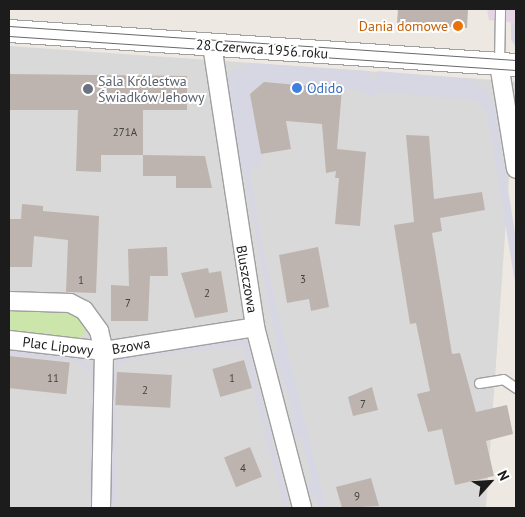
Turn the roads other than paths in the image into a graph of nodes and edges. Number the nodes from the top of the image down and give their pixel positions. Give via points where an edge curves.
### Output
1 (500, 9) edge
2 (9, 31) edge
3 (212, 45) junction
4 (507, 64) edge
5 (516, 170) edge
6 (9, 302) edge
7 (255, 327) junction
8 (9, 340) edge
9 (104, 351) junction
10 (480, 383) dead end
11 (516, 388) edge
12 (101, 508) edge
13 (302, 508) edge

1 - 4 lane
2 - 3 street, 28 Czerwca 1956 roku
3 - 4 street, 28 Czerwca 1956 roku
3 - 7 street, Bluszczowa
4 - 5 street
6 - 9 street, Plac Lipowy via 70,303 84,310 94,320
7 - 9 street, Bzowa
7 - 13 street, Bluszczowa
8 - 9 street, Plac Lipowy
9 - 12 street, Bzowa
10 - 11 lane via 503,379

